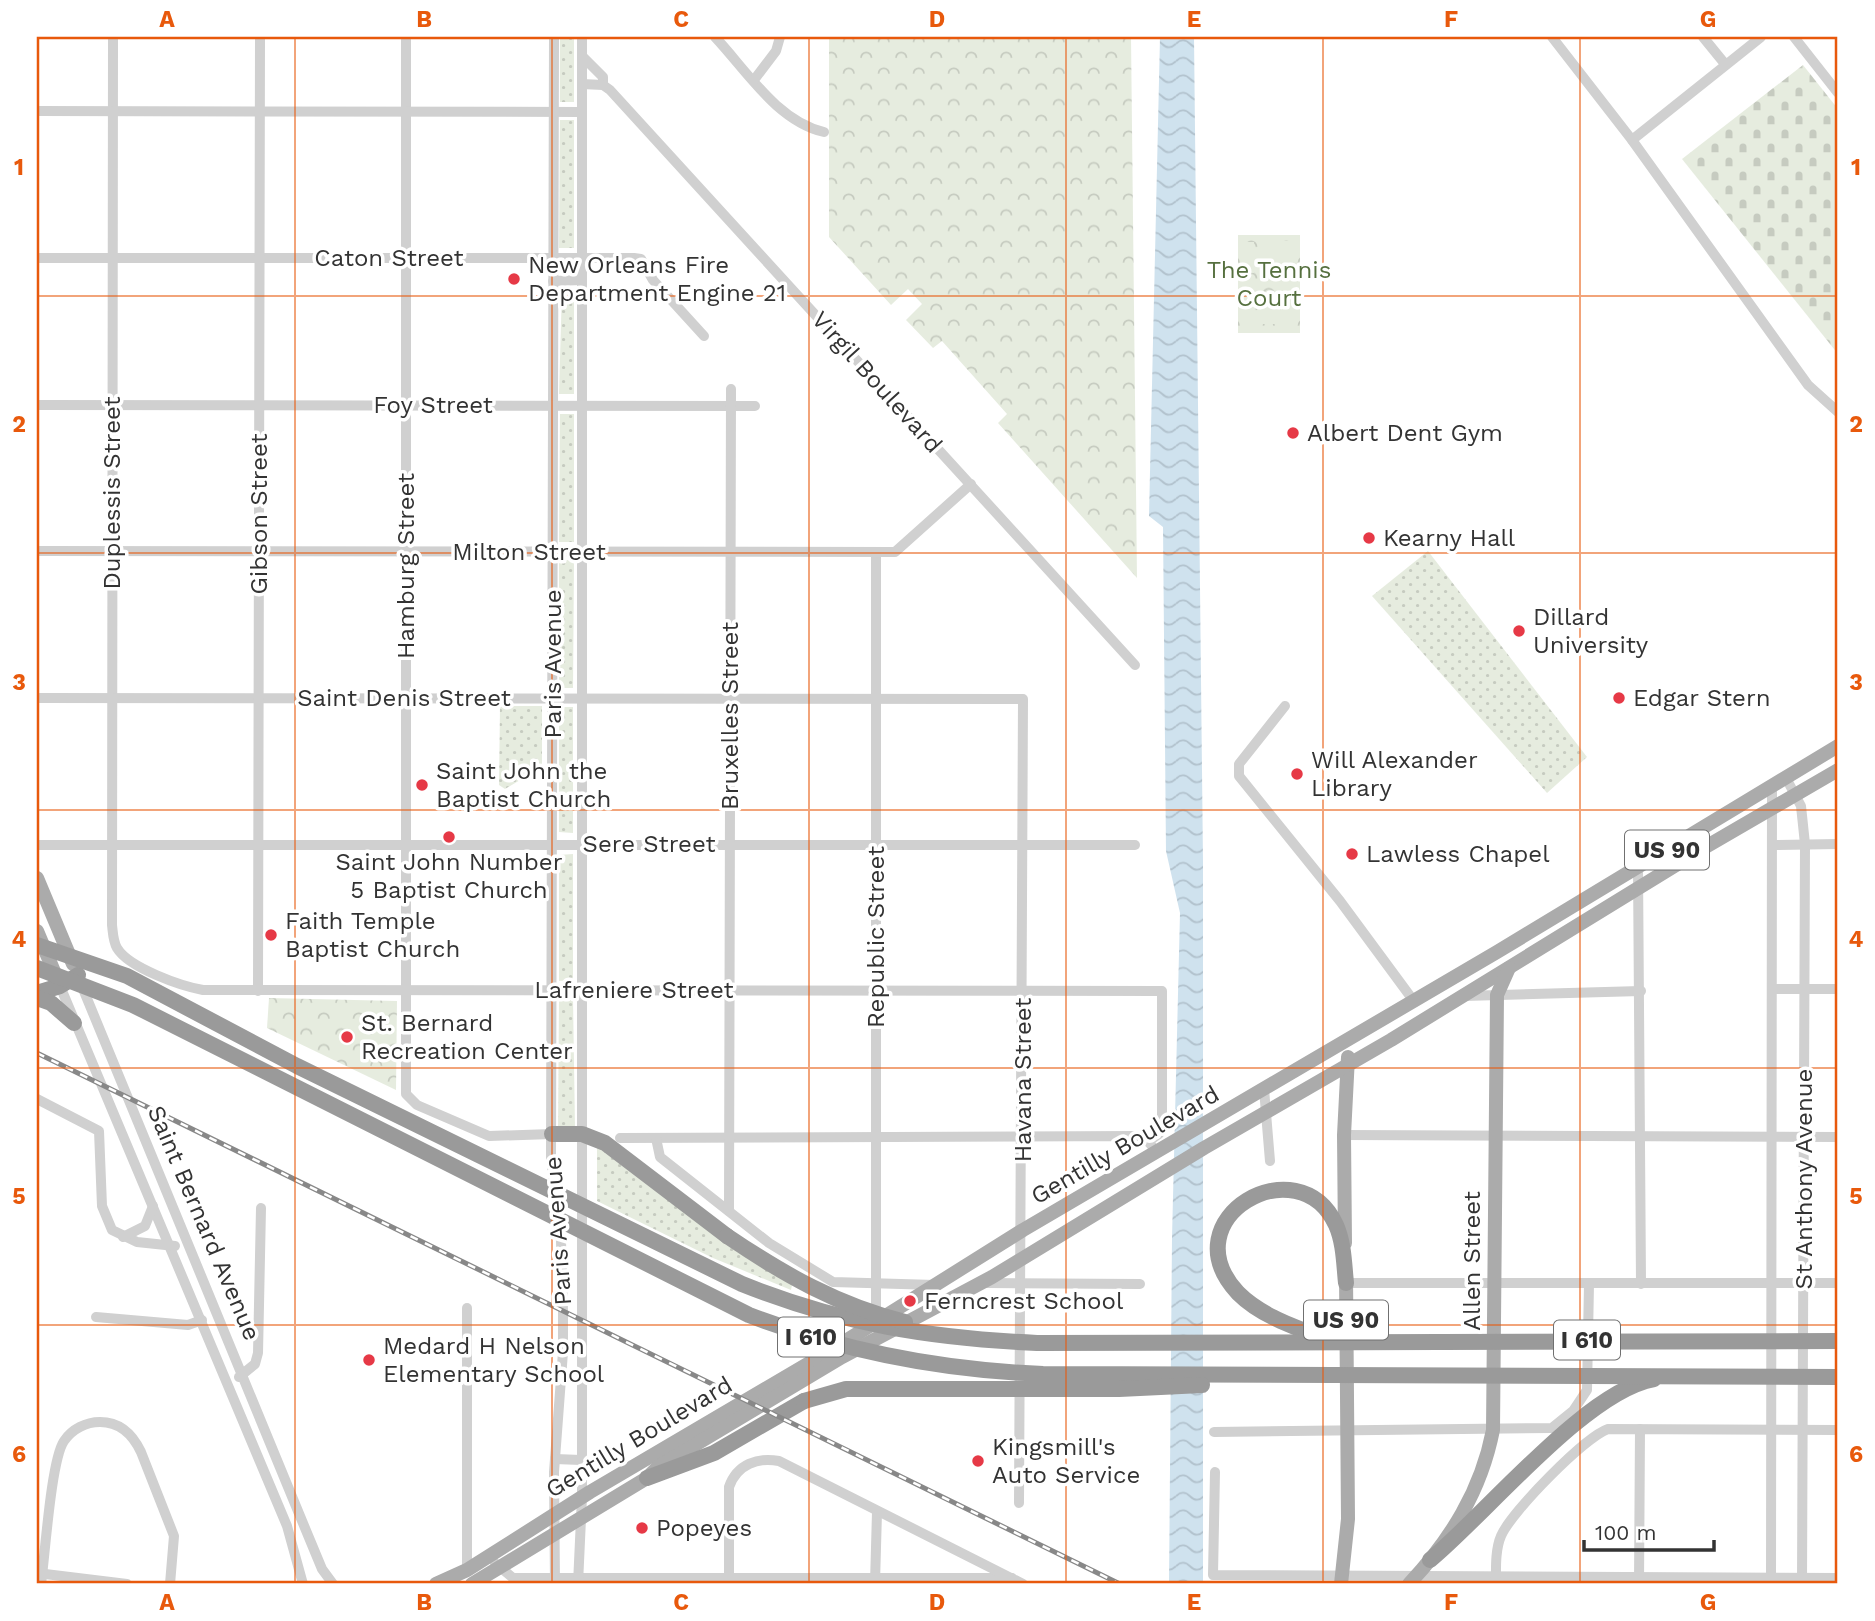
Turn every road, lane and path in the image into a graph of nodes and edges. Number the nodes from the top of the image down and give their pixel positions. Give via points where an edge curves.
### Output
1 (113, 37) edge
2 (260, 37) edge
3 (406, 37) edge
4 (554, 37) edge
5 (582, 37) edge
6 (715, 37) edge
7 (780, 37) edge
8 (1552, 37) edge
9 (1703, 37) edge
10 (1761, 37) edge
11 (1794, 37) edge
12 (1802, 37) edge
13 (1804, 49) junction
14 (582, 56) junction
15 (1725, 64) junction
16 (754, 80) junction
17 (582, 84) junction
18 (603, 85) junction
19 (1838, 93) edge
20 (37, 111) edge
21 (113, 111) junction
22 (260, 111) junction
23 (407, 111) junction
24 (554, 112) junction
25 (582, 112) junction
26 (824, 132) dead end
27 (1632, 140) junction
28 (582, 257) junction
29 (37, 258) edge
30 (112, 258) junction
31 (406, 258) junction
32 (553, 258) junction
33 (259, 259) junction
34 (553, 281) junction
35 (582, 281) junction
36 (704, 336) dead end
37 (731, 389) dead end
38 (112, 404) junction
39 (37, 405) edge
40 (259, 405) junction
41 (405, 405) junction
42 (553, 405) junction
43 (582, 405) junction
44 (731, 406) junction
45 (755, 406) dead end
46 (1838, 412) edge
47 (971, 484) junction
48 (37, 551) edge
49 (111, 551) junction
50 (259, 551) junction
51 (582, 551) junction
52 (406, 552) junction
53 (553, 552) junction
54 (730, 552) junction
55 (876, 552) junction
56 (1135, 665) dead end
57 (730, 697) junction
58 (877, 697) junction
59 (37, 698) edge
60 (112, 698) junction
61 (259, 698) junction
62 (405, 698) junction
63 (553, 698) junction
64 (582, 698) junction
65 (1023, 699) joint
66 (1285, 706) dead end
67 (1838, 746) edge
68 (1838, 770) edge
69 (1786, 778) junction
70 (1772, 786) junction
71 (1797, 794) junction
72 (1772, 808) junction
73 (113, 844) junction
74 (259, 844) junction
75 (407, 844) junction
76 (553, 844) junction
77 (582, 844) junction
78 (876, 844) junction
79 (1024, 844) junction
80 (1805, 844) junction
81 (1838, 844) edge
82 (37, 845) edge
83 (731, 845) junction
84 (1135, 845) dead end
85 (1772, 845) junction
86 (1638, 868) junction
87 (37, 878) edge
88 (1638, 888) junction
89 (37, 931) edge
90 (37, 945) edge
91 (117, 948) joint
92 (1510, 967) junction
93 (37, 968) edge
94 (78, 975) junction
95 (60, 986) junction
96 (1773, 989) junction
97 (1803, 989) junction
98 (1838, 989) edge
99 (258, 990) junction
100 (405, 990) junction
101 (552, 990) junction
102 (730, 990) junction
103 (877, 990) junction
104 (582, 991) junction
105 (1023, 991) junction
106 (1641, 992) junction
107 (37, 995) edge
108 (1497, 995) junction
109 (1464, 996) junction
110 (1413, 1000) junction
111 (74, 1023) junction
112 (1362, 1032) junction
113 (1346, 1064) junction
114 (1264, 1089) junction
115 (37, 1099) edge
116 (1266, 1111) junction
117 (552, 1134) junction
118 (582, 1135) junction
119 (1344, 1135) junction
120 (730, 1137) junction
121 (1496, 1137) junction
122 (1774, 1137) junction
123 (1804, 1137) junction
124 (1838, 1137) edge
125 (620, 1138) dead end
126 (656, 1138) junction
127 (877, 1138) junction
128 (1023, 1138) junction
129 (1642, 1138) junction
130 (1149, 1141) junction
131 (1159, 1153) junction
132 (1270, 1161) dead end
133 (153, 1206) junction
134 (261, 1208) dead end
135 (729, 1210) junction
136 (1023, 1230) junction
137 (122, 1238) junction
138 (188, 1243) junction
139 (172, 1247) junction
140 (1023, 1258) junction
141 (981, 1283) junction
142 (1022, 1283) junction
143 (1346, 1283) junction
144 (1804, 1283) junction
145 (1838, 1283) edge
146 (876, 1284) junction
147 (1140, 1284) dead end
148 (1494, 1284) junction
149 (1589, 1284) junction
150 (1641, 1284) junction
151 (1771, 1284) junction
152 (938, 1285) junction
153 (467, 1308) dead end
154 (96, 1317) dead end
155 (202, 1320) junction
156 (876, 1322) junction
157 (975, 1340) junction
158 (1838, 1340) edge
159 (1335, 1343) junction
160 (243, 1375) junction
161 (1265, 1376) junction
162 (1665, 1377) junction
163 (1838, 1377) edge
164 (227, 1382) junction
165 (557, 1424) junction
166 (581, 1425) junction
167 (1640, 1429) junction
168 (1772, 1429) junction
169 (1348, 1430) junction
170 (1493, 1430) junction
171 (1804, 1430) junction
172 (1838, 1430) edge
173 (1213, 1432) dead end
174 (555, 1459) junction
175 (581, 1460) junction
176 (1214, 1472) dead end
177 (647, 1478) junction
178 (582, 1497) junction
179 (1019, 1503) dead end
180 (877, 1512) junction
181 (553, 1515) junction
182 (582, 1518) junction
183 (554, 1536) junction
184 (490, 1556) junction
185 (1430, 1560) junction
186 (499, 1569) junction
187 (40, 1577) edge
188 (470, 1577) edge
189 (1838, 1578) edge
190 (1342, 1580) edge
191 (555, 1581) edge
192 (578, 1581) edge
193 (729, 1581) edge
194 (875, 1581) edge
195 (1413, 1581) edge
196 (1496, 1581) edge
197 (1639, 1581) edge
198 (1771, 1581) edge
199 (1802, 1581) edge
200 (1020, 1583) edge
201 (127, 1584) edge
202 (170, 1584) edge
203 (303, 1584) edge
204 (333, 1584) edge
205 (436, 1584) edge

1 - 21 street, Duplessis Street
2 - 22 street, Gibson Street
3 - 23 street, Hamburg Street
4 - 24 street, Paris Avenue
5 - 14 street, Paris Avenue
6 - 16 street
7 - 16 street via 776,51
8 - 27 street
9 - 15 street
10 - 15 street
11 - 13 street
12 - 13 street
13 - 19 street
14 - 17 street, Paris Avenue
14 - 18 street, Virgil Boulevard via 603,77
15 - 27 street
16 - 26 street via 790,118
17 - 18 street
17 - 25 street, Paris Avenue
18 - 47 street, Virgil Boulevard
20 - 21 street
21 - 22 street
21 - 30 street, Duplessis Street
22 - 23 street
22 - 33 street, Gibson Street
23 - 24 street
23 - 31 street, Hamburg Street
24 - 25 street
24 - 32 street, Paris Avenue
25 - 28 street, Paris Avenue
27 - 46 street via 1800,374
28 - 32 street, Caton Street
28 - 35 street, Paris Avenue
28 - 36 street, Caton Street via 641,259
29 - 30 street, Caton Street
30 - 33 street, Caton Street
30 - 38 street, Duplessis Street
31 - 32 street, Caton Street
31 - 33 street, Caton Street
31 - 41 street, Hamburg Street
32 - 34 street, Paris Avenue
33 - 40 street, Gibson Street
34 - 35 street
34 - 42 street, Paris Avenue
35 - 43 street, Paris Avenue
37 - 44 street, Bruxelles Street
38 - 39 street, Foy Street
38 - 40 street, Foy Street
38 - 49 street, Duplessis Street
40 - 41 street, Foy Street
40 - 50 street, Gibson Street
41 - 42 street, Foy Street
41 - 52 street, Hamburg Street
42 - 43 street, Foy Street
42 - 53 street, Paris Avenue
43 - 44 street, Foy Street
43 - 51 street, Paris Avenue
44 - 45 street, Foy Street
44 - 54 street, Bruxelles Street
47 - 55 street, Milton Street via 895,552
47 - 56 street, Virgil Boulevard
48 - 49 street, Milton Street
49 - 50 street, Milton Street
49 - 60 street, Duplessis Street
50 - 52 street, Milton Street
50 - 61 street, Gibson Street
51 - 53 street, Milton Street
51 - 54 street, Milton Street
51 - 64 street, Paris Avenue
52 - 53 street, Milton Street
52 - 62 street, Hamburg Street
53 - 63 street, Paris Avenue
54 - 55 street, Milton Street
54 - 57 street, Bruxelles Street
55 - 58 street, Republic Street
57 - 58 street, Saint Denis Street
57 - 64 street, Saint Denis Street
57 - 83 street, Bruxelles Street
58 - 65 street, Saint Denis Street
58 - 78 street, Republic Street
59 - 60 street, Saint Denis Street
60 - 61 street, Saint Denis Street
60 - 73 street, Duplessis Street
61 - 62 street, Saint Denis Street
61 - 74 street, Gibson Street
62 - 63 street, Saint Denis Street
62 - 75 street, Hamburg Street
63 - 64 street, Saint Denis Street
63 - 76 street, Paris Avenue
64 - 77 street, Paris Avenue
65 - 79 street, Havana Street
66 - 110 street via 1239,764 1239,776
67 - 69 main road, Gentilly Boulevard / US 90
68 - 71 main road, Gentilly Boulevard / US 90
69 - 70 main road, Gentilly Boulevard / US 90
69 - 71 street, St Anthony Avenue
70 - 72 street, St Anthony Avenue
70 - 86 main road, Gentilly Boulevard / US 90
71 - 72 main road, Gentilly Boulevard / US 90
71 - 80 street, St Anthony Avenue
72 - 85 street, St Anthony Avenue
72 - 88 main road, Gentilly Boulevard / US 90
73 - 74 street, Sere Street
73 - 82 street, Sere Street
73 - 91 street, Duplessis Street via 112,925
74 - 75 street, Sere Street
74 - 99 street, Gibson Street
75 - 76 street, Sere Street
75 - 100 street, Hamburg Street
76 - 77 street, Sere Street
76 - 101 street, Paris Avenue
77 - 83 street, Sere Street
77 - 104 street, Paris Avenue
78 - 79 street, Sere Street
78 - 83 street, Sere Street
78 - 103 street, Republic Street
79 - 84 street, Sere Street
79 - 105 street, Havana Street
80 - 81 street
80 - 85 street
80 - 97 street, St Anthony Avenue
83 - 102 street, Bruxelles Street
85 - 96 street, St Anthony Avenue
86 - 88 street
86 - 110 main road, Gentilly Boulevard / US 90
87 - 94 main road, Saint Bernard Avenue
88 - 92 main road, Gentilly Boulevard / US 90
88 - 106 street
89 - 95 main road, Saint Bernard Avenue
90 - 157 highway, I 610, bridge via 127,976 310,1072 741,1284 866,1325
91 - 99 street, Lafreniere Street via 125,957 180,985 203,990
92 - 108 main road, Allen Street
92 - 109 main road, Gentilly Boulevard
93 - 161 highway, I 610, bridge via 133,1005 700,1292 789,1330 884,1357 986,1371
94 - 95 highway
94 - 138 street, Saint Bernard Avenue
95 - 107 highway
95 - 111 street, Saint Bernard Avenue
96 - 97 street
96 - 122 street, St Anthony Avenue
97 - 98 street
97 - 123 street, St Anthony Avenue
99 - 100 street, Lafreniere Street
100 - 101 street, Lafreniere Street
100 - 117 street, Hamburg Street via 406,1094 417,1105 489,1136
101 - 104 street, Lafreniere Street
101 - 117 street, Paris Avenue
102 - 103 street, Lafreniere Street
102 - 104 street, Lafreniere Street
102 - 120 street, Bruxelles Street
103 - 105 street, Lafreniere Street
103 - 127 street, Republic Street
104 - 118 street, Paris Avenue
105 - 128 street, Havana Street
105 - 130 street, Lafreniere Street via 1162,991 1163,1121 1159,1134
106 - 108 street
106 - 129 street
107 - 111 highway
108 - 109 street
108 - 121 main road, Allen Street
109 - 113 main road, Gentilly Boulevard
110 - 112 main road, Gentilly Boulevard / US 90
111 - 133 street, Saint Bernard Avenue
112 - 113 main road, US 90
112 - 114 main road, Gentilly Boulevard
113 - 116 main road, Gentilly Boulevard
113 - 119 main road, US 90
114 - 116 street
114 - 131 main road, Gentilly Boulevard
115 - 137 street via 99,1132 104,1217
116 - 132 street
116 - 140 main road, Gentilly Boulevard
117 - 118 highway
117 - 165 street, Paris Avenue via 563,1311
118 - 157 highway, bridge via 611,1148 727,1236 794,1279 896,1320
118 - 166 street, Paris Avenue
119 - 121 street
119 - 143 main road, US 90
120 - 126 street
120 - 127 street
120 - 135 street, Bruxelles Street
121 - 129 street
121 - 148 main road, Allen Street
122 - 123 street
122 - 129 street
122 - 151 street, St Anthony Avenue
123 - 124 street
123 - 144 street, St Anthony Avenue
125 - 126 street
126 - 135 street via 660,1157
127 - 128 street
127 - 146 street, Republic Street
128 - 130 street via 1138,1136
128 - 136 street, Havana Street
129 - 150 street
130 - 131 street
131 - 136 main road, Gentilly Boulevard
133 - 137 street via 145,1226
133 - 139 street, Saint Bernard Avenue
134 - 160 street via 258,1353 255,1364
135 - 146 street via 798,1263 833,1282
136 - 140 street, Havana Street
136 - 152 main road, Gentilly Boulevard
137 - 139 street
138 - 139 street
138 - 160 street, Saint Bernard Avenue
139 - 155 street, Saint Bernard Avenue
140 - 141 main road, Gentilly Boulevard
140 - 142 street, Havana Street
141 - 142 street
141 - 177 main road, Gentilly Boulevard via 842,1357 658,1467
142 - 147 street
142 - 179 street, Havana Street
143 - 148 street
143 - 159 highway via 1341,1239 1335,1223 1315,1200 1290,1190 1252,1196 1233,1211 1220,1231 1219,1253 1238,1293 1270,1315
143 - 169 main road, US 90
144 - 145 street
144 - 151 street
144 - 171 street, St Anthony Avenue
146 - 152 street
146 - 156 street, Republic Street
148 - 149 street
148 - 170 main road, Allen Street
149 - 150 street
149 - 170 street via 1587,1390 1583,1399 1552,1428
150 - 151 street
151 - 168 street, St Anthony Avenue
152 - 156 main road, Gentilly Boulevard
153 - 188 street
154 - 155 street via 188,1325
155 - 164 street, Saint Bernard Avenue
156 - 178 main road, Gentilly Boulevard
157 - 159 highway, I 610, bridge
158 - 159 highway, I 610, bridge
160 - 164 street
160 - 204 street, Saint Bernard Avenue via 310,1542
161 - 162 highway, I 610, bridge
161 - 177 highway, bridge via 1250,1383 1119,1389 846,1389 804,1401 714,1453
162 - 163 highway, I 610, bridge
162 - 185 highway, bridge via 1613,1394
164 - 203 street, Saint Bernard Avenue via 287,1527
165 - 166 street
165 - 174 street, Paris Avenue
166 - 175 street, Paris Avenue
167 - 168 street
167 - 196 street via 1608,1429 1587,1440 1509,1522 1498,1548
167 - 197 street
168 - 171 street
168 - 198 street, St Anthony Avenue
169 - 170 street
169 - 173 street
169 - 190 main road, US 90 via 1348,1519
170 - 185 main road, Allen Street via 1476,1491
171 - 172 street
171 - 199 street, St Anthony Avenue
174 - 175 street
174 - 181 street, Paris Avenue
175 - 178 street, Paris Avenue
176 - 190 street via 1213,1575
177 - 182 main road, Gentilly Boulevard
178 - 181 main road, Gentilly Boulevard
178 - 182 street, Paris Avenue
180 - 193 street via 779,1461 758,1460 732,1479
180 - 194 street
180 - 200 street
181 - 183 street, Paris Avenue
181 - 184 main road, Gentilly Boulevard
182 - 183 main road, Gentilly Boulevard
182 - 192 street, Paris Avenue
183 - 186 main road, Gentilly Boulevard
183 - 191 street, Paris Avenue
184 - 186 street
184 - 188 main road, Gentilly Boulevard
185 - 195 main road, Allen Street
186 - 188 main road, Gentilly Boulevard
186 - 191 street via 513,1578
187 - 201 street
187 - 202 street via 59,1451 80,1427 105,1422 122,1428 135,1440 168,1516 174,1536
188 - 205 main road, Gentilly Boulevard
189 - 199 street
190 - 195 street
191 - 192 street
192 - 193 street
193 - 194 street
194 - 200 street
195 - 196 street
196 - 197 street
197 - 198 street
198 - 199 street

